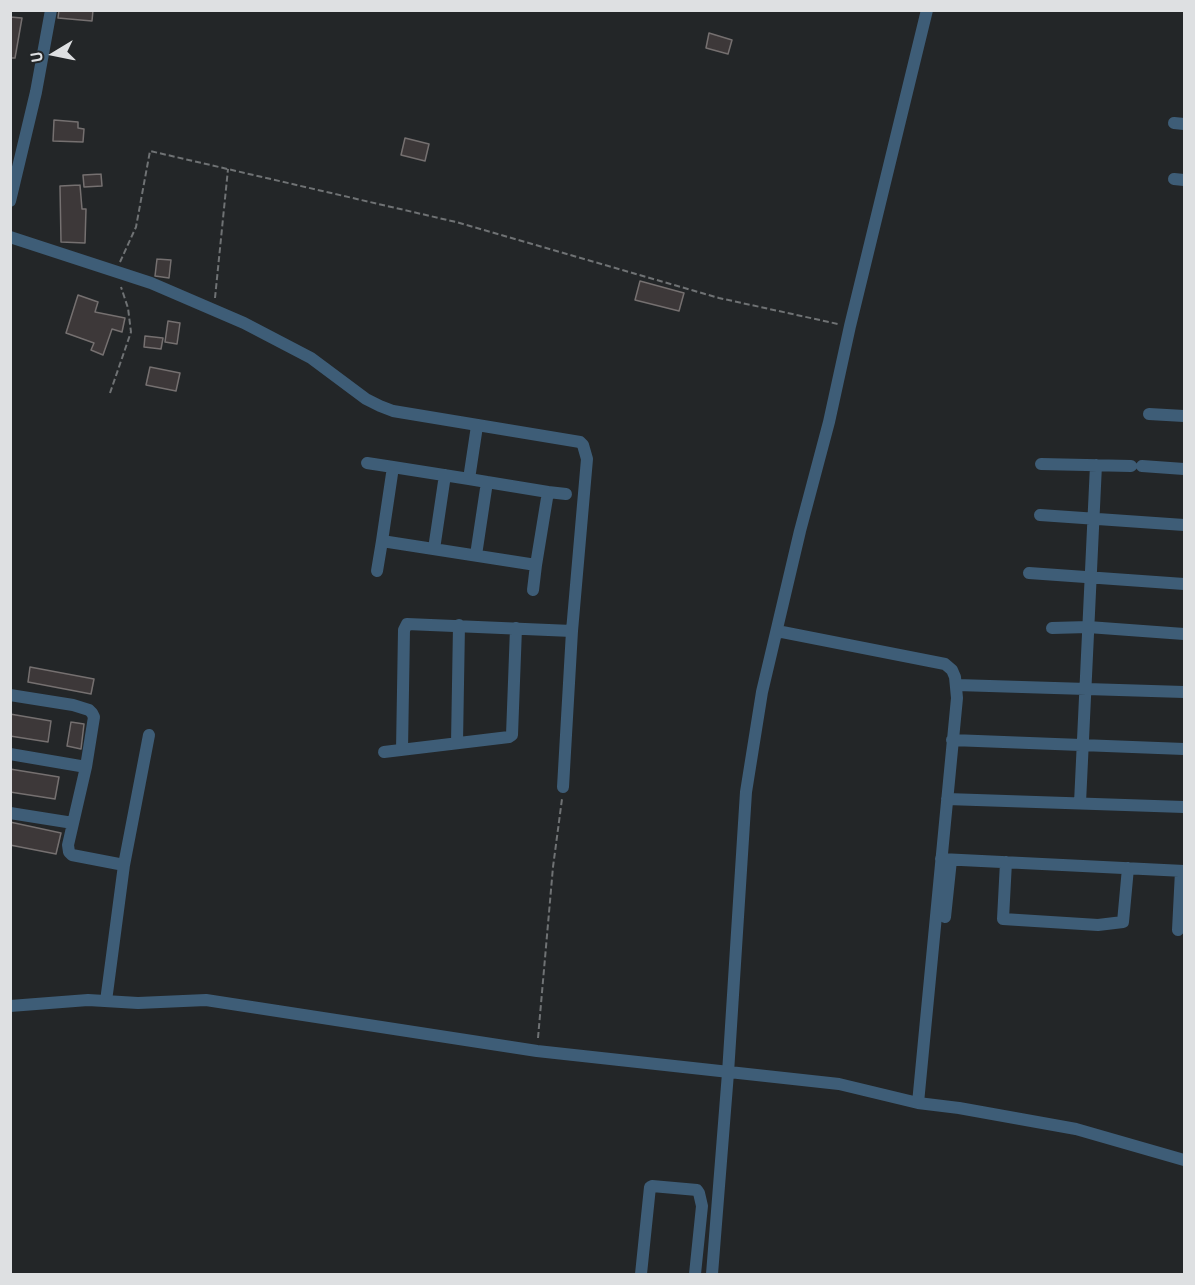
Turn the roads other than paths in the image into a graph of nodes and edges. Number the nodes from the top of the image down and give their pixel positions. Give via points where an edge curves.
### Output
1 (51, 10) edge
2 (927, 10) edge
3 (10, 201) edge
4 (10, 237) edge
5 (1149, 414) dead end
6 (1185, 416) edge
7 (477, 426) junction
8 (367, 463) dead end
9 (1041, 464) dead end
10 (1096, 465) junction
11 (393, 467) junction
12 (1185, 470) edge
13 (445, 475) junction
14 (469, 479) junction
15 (487, 482) junction
16 (548, 492) junction
17 (566, 494) dead end
18 (1040, 515) dead end
19 (1093, 519) junction
20 (1185, 525) edge
21 (382, 541) junction
22 (434, 549) junction
23 (476, 555) junction
24 (537, 565) junction
25 (377, 571) dead end
26 (1029, 573) dead end
27 (1091, 577) junction
28 (1185, 584) edge
29 (533, 590) dead end
30 (459, 625) junction
31 (1088, 627) junction
32 (516, 628) junction
33 (1052, 628) dead end
34 (572, 631) junction
35 (777, 631) junction
36 (1185, 634) edge
37 (957, 685) junction
38 (1086, 689) junction
39 (1185, 692) edge
40 (10, 695) edge
41 (148, 735) dead end
42 (952, 740) junction
43 (457, 743) junction
44 (1083, 745) junction
45 (1185, 749) edge
46 (402, 750) junction
47 (384, 752) dead end
48 (10, 754) edge
49 (86, 767) junction
50 (563, 787) road end
51 (947, 799) junction
52 (1080, 803) junction
53 (1185, 807) edge
54 (10, 813) edge
55 (73, 823) junction
56 (946, 859) junction
57 (1006, 862) junction
58 (124, 865) junction
59 (1128, 868) junction
60 (1183, 871) edge
61 (945, 917) dead end
62 (1178, 930) dead end
63 (106, 1001) junction
64 (10, 1006) edge
65 (728, 1073) junction
66 (918, 1103) junction
67 (1185, 1160) edge
68 (641, 1275) edge
69 (695, 1275) edge
70 (712, 1275) edge

1 - 3 street
2 - 35 street
4 - 7 street via 151,283 214,309 311,358 380,406
5 - 6 street
7 - 14 street
7 - 34 street via 580,442 584,449 587,459
8 - 11 street
9 - 10 street
10 - 12 street
10 - 19 street
11 - 13 street
11 - 21 street
13 - 14 street
13 - 22 street
14 - 15 street
15 - 16 street
15 - 23 street
16 - 17 street
16 - 24 street
18 - 19 street
19 - 20 street
19 - 27 street
21 - 22 street
21 - 25 street
22 - 23 street
23 - 24 street
24 - 29 street
26 - 27 street
27 - 28 street
27 - 31 street
30 - 32 street
30 - 43 street
30 - 46 street via 409,623 405,627
31 - 33 street
31 - 36 street
31 - 38 street
32 - 34 street
32 - 43 street via 512,735
34 - 50 street
35 - 37 street via 945,664 952,670
35 - 65 street via 762,692 746,792
37 - 38 street
37 - 42 street
38 - 39 street
38 - 44 street
40 - 49 street via 89,710 94,717
41 - 58 street
42 - 44 street
42 - 51 street
43 - 46 street
44 - 45 street
44 - 52 street
46 - 47 street
48 - 49 street
49 - 55 street
51 - 52 street
51 - 56 street
52 - 53 street
54 - 55 street
55 - 58 street via 68,845 72,855
56 - 57 street
56 - 61 street
56 - 66 street
57 - 59 street
57 - 59 street via 1003,919 1098,924 1123,922
58 - 63 street
59 - 60 street
60 - 62 street
63 - 64 street
63 - 65 street via 206,1000 537,1051
65 - 66 street via 839,1084
65 - 70 street
66 - 67 street via 1076,1129
68 - 69 street via 652,1186 699,1193 702,1206

